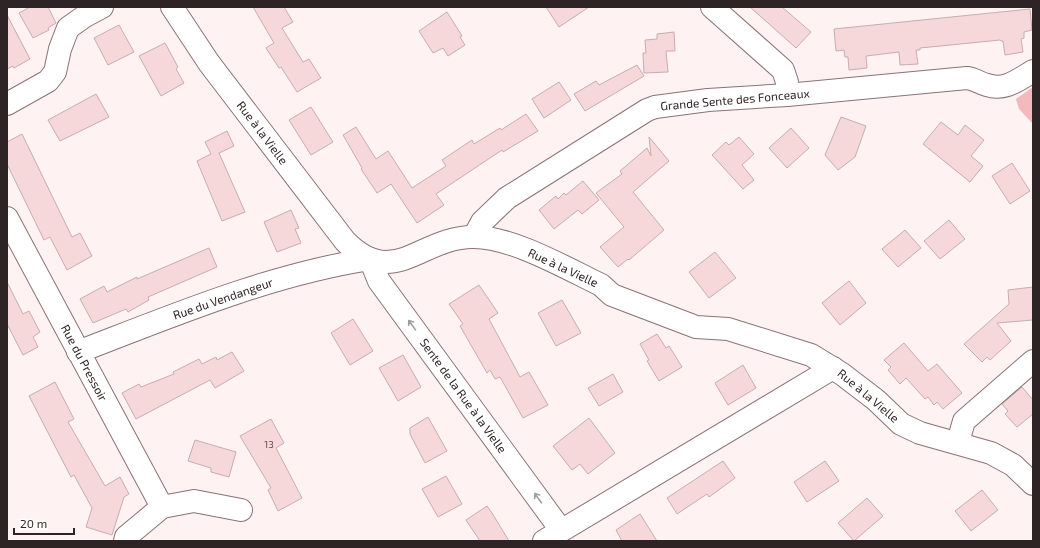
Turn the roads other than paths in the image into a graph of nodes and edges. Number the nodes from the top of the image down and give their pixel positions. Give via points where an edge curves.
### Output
1 (102, 7) edge
2 (172, 7) edge
3 (712, 7) edge
4 (1033, 71) edge
5 (787, 95) junction
6 (7, 104) edge
7 (7, 218) edge
8 (474, 237) junction
9 (370, 259) junction
10 (78, 352) junction
11 (1033, 361) edge
12 (833, 368) junction
13 (958, 442) junction
14 (1033, 484) edge
15 (162, 507) junction
16 (241, 510) dead end
17 (552, 535) edge
18 (125, 541) edge

1 - 6 street via 68,28 60,49 56,72 48,81
2 - 9 street, Rue à la Vielle via 209,63 345,241 357,253
3 - 5 street via 783,70 787,82
4 - 5 street, Grande Sente des Fonceaux via 1020,80 999,87 966,78
5 - 8 street, Grande Sente des Fonceaux via 708,100 647,110 507,198 482,222
7 - 10 street, Rue du Pressoir
8 - 9 street, Rue à la Vielle via 448,240 395,262 382,263
8 - 12 street, Rue à la Vielle via 494,240 525,250 601,285 612,295 638,306 696,327 728,329 752,335 811,355
9 - 10 street, Rue du Vendangeur via 320,269 224,296
17 -> 9 street, Sente de la Rue à la Vielle via 380,281
10 - 15 street, Rue du Pressoir
11 - 13 street via 964,422
12 - 13 street, Rue à la Vielle via 876,400 901,424 920,433
12 - 17 street
13 - 14 street, Rue à la Vielle via 991,453 1013,465
15 - 16 street via 194,501
15 - 18 street via 126,537

